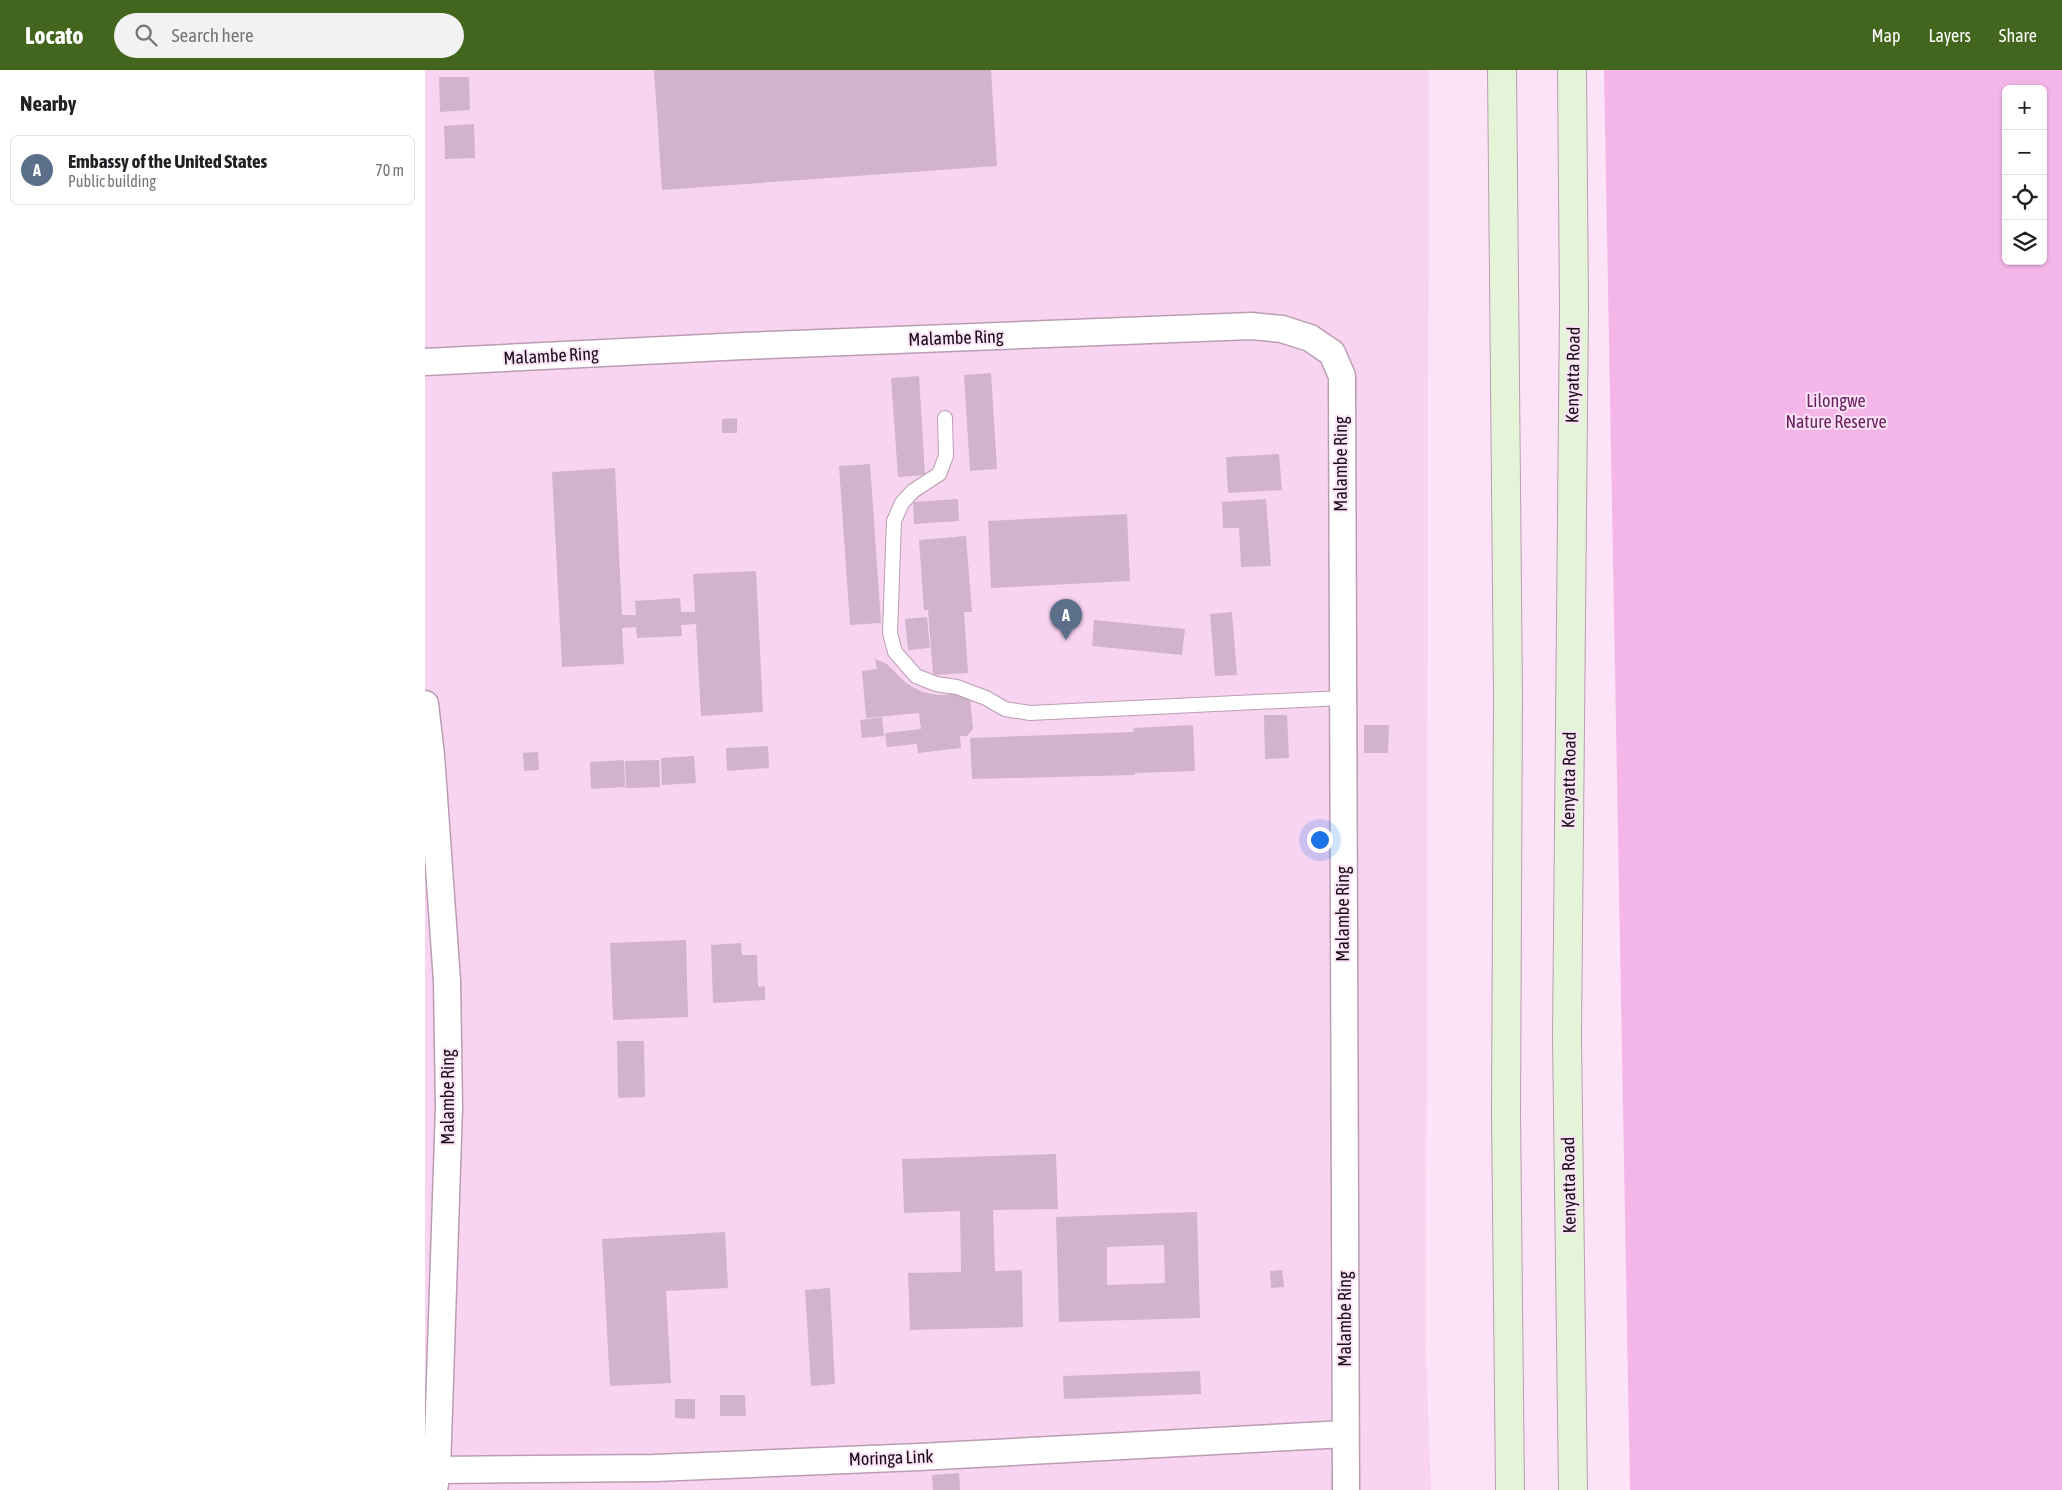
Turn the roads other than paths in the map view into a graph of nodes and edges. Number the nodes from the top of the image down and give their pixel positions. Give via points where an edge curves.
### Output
1 (1502, 70) edge
2 (1571, 70) edge
3 (425, 362) edge
4 (945, 418) dead end
5 (1342, 698) junction
6 (425, 704) edge
7 (436, 982) edge
8 (1345, 1434) junction
9 (436, 1480) edge
10 (1346, 1490) edge
11 (1510, 1490) edge
12 (1573, 1490) edge

1 - 11 main road
2 - 12 main road, Kenyatta Road via 1573,307 1567,1037
3 - 5 street, Malambe Ring via 1251,326 1283,329 1310,338 1332,353 1342,376
4 - 5 lane via 946,456 939,474 913,491 902,503 894,521 890,633 895,652 916,676 936,684 957,687 1005,710 1030,713
5 - 8 street, Malambe Ring
6 - 7 street, Malambe Ring via 431,755
7 - 9 street, Malambe Ring via 449,1107
8 - 9 street, Moringa Link
8 - 10 street, Malambe Ring

